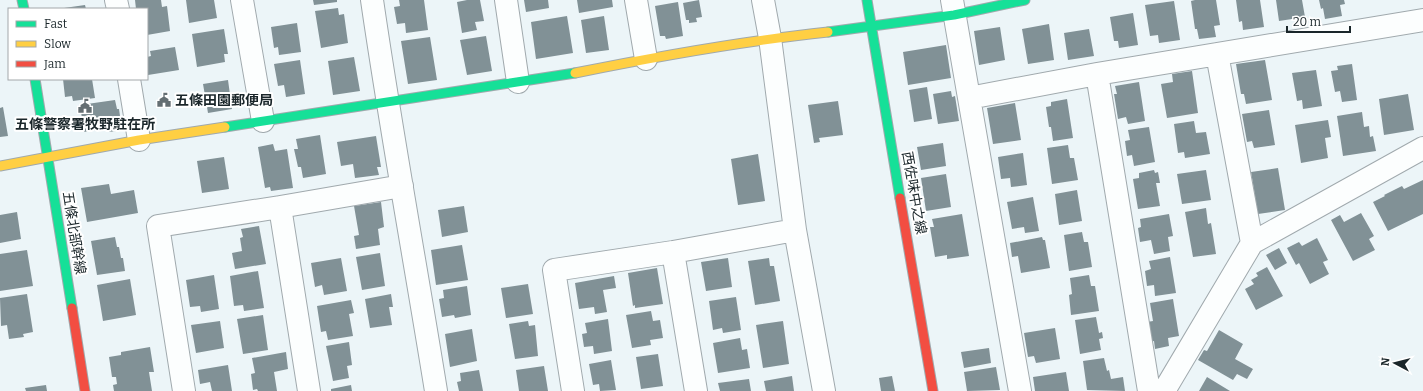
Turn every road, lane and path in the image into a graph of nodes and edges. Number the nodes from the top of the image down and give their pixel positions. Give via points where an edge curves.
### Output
1 (242, 0) edge
2 (372, 0) edge
3 (506, 0) edge
4 (636, 0) edge
5 (763, 0) edge
6 (867, 0) edge
7 (1025, 0) edge
8 (953, 8) edge
9 (1423, 20) edge
10 (871, 27) junction
11 (770, 38) junction
12 (1217, 54) junction
13 (646, 59) junction
14 (1097, 74) junction
15 (35, 80) edge
16 (129, 80) edge
17 (518, 82) junction
18 (969, 98) junction
19 (387, 103) junction
20 (263, 121) junction
21 (139, 140) junction
22 (1423, 148) edge
23 (48, 158) junction
24 (0, 166) edge
25 (402, 186) junction
26 (280, 207) junction
27 (795, 230) junction
28 (1252, 243) junction
29 (673, 252) junction
30 (85, 391) edge
31 (184, 391) edge
32 (309, 391) edge
33 (436, 391) edge
34 (573, 391) edge
35 (696, 391) edge
36 (824, 391) edge
37 (932, 391) edge
38 (1020, 391) edge
39 (1149, 391) edge
40 (1164, 391) edge

1 - 20 street
2 - 19 street
3 - 17 street
4 - 13 street
5 - 11 street
6 - 10 street, 西佐味中之線
7 - 8 street
8 - 10 street
8 - 18 street
9 - 12 street
10 - 11 street
10 - 37 street, 西佐味中之線
11 - 13 street
11 - 27 street
12 - 14 street
12 - 28 street
13 - 17 street
14 - 18 street
14 - 39 street
15 - 23 street, 五條北部幹線
16 - 21 street
17 - 19 street
18 - 38 street
19 - 20 street
19 - 25 street
20 - 21 street
21 - 23 street
22 - 28 street
23 - 24 street
23 - 30 street, 五條北部幹線
25 - 26 street
25 - 33 street
26 - 31 street via 158,226
26 - 32 street
27 - 29 street
27 - 36 street
28 - 40 street
29 - 34 street via 554,270
29 - 35 street

